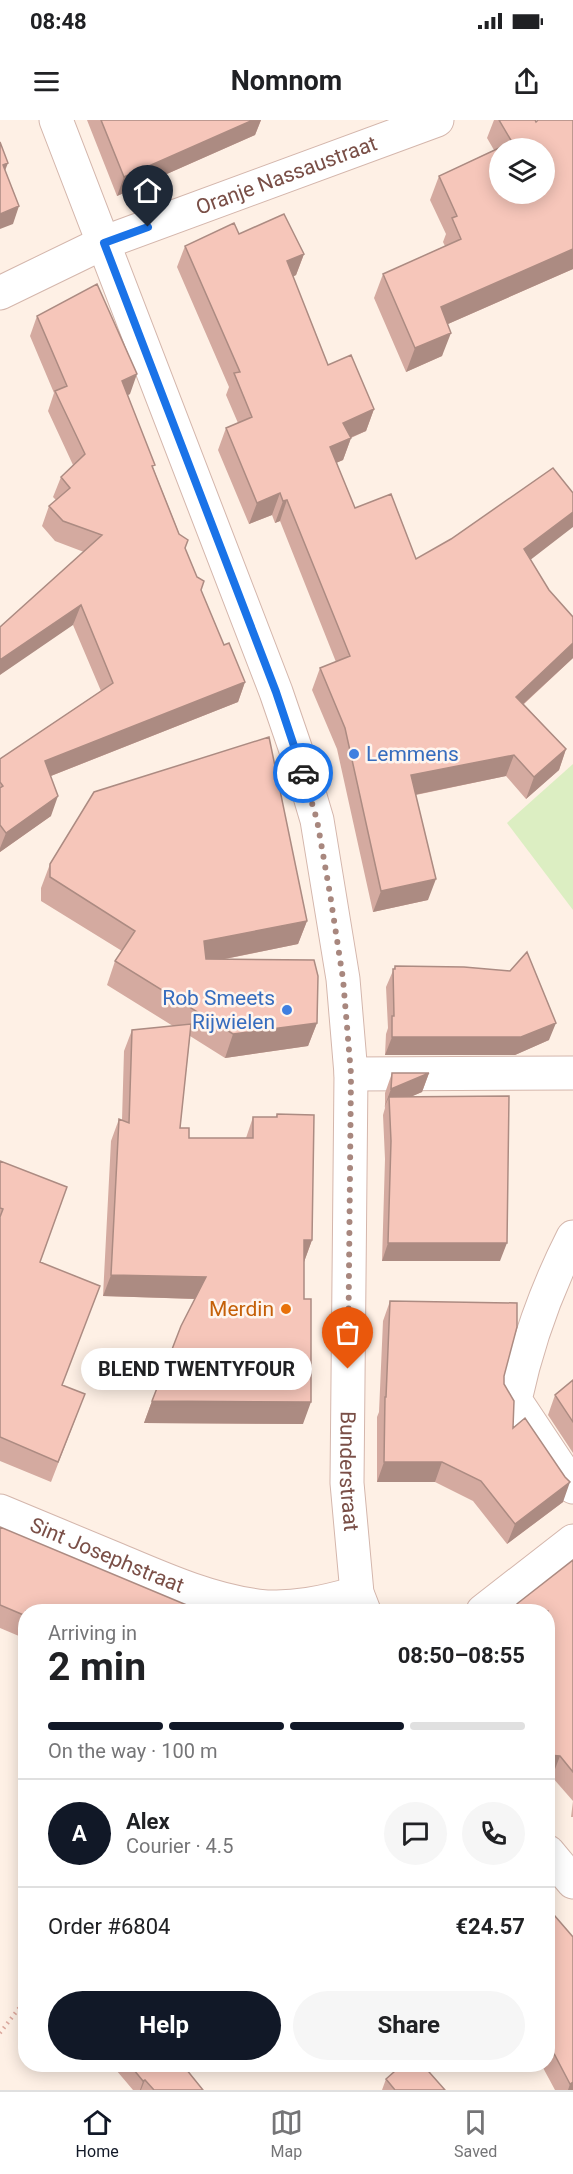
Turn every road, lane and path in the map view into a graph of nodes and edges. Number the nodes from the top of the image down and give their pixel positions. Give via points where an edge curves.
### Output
1 (56, 120) edge
2 (437, 120) edge
3 (104, 243) junction
4 (0, 293) edge
5 (573, 1073) edge
6 (351, 1074) junction
7 (573, 1237) edge
8 (573, 1487) edge
9 (0, 1511) edge
10 (573, 1541) edge
11 (360, 1602) edge
12 (249, 1604) edge
13 (312, 1604) edge
14 (492, 1604) edge
15 (555, 1860) edge
16 (573, 1882) edge
17 (18, 2009) edge
18 (0, 2032) edge

1 - 3 street, Bunderstraat
2 - 3 street, Oranje Nassaustraat
3 - 4 street, Oranje Nassaustraat
3 - 6 street, Bunderstraat via 299,759 317,820 326,873 343,979
5 - 6 street
6 - 11 street, Bunderstraat via 347,1483
7 - 8 street via 524,1358 515,1400
9 - 12 street, Sint Josephstraat via 148,1573
10 - 14 street
11 - 13 street, Sint Josephstraat
15 - 16 street
17 - 18 path

